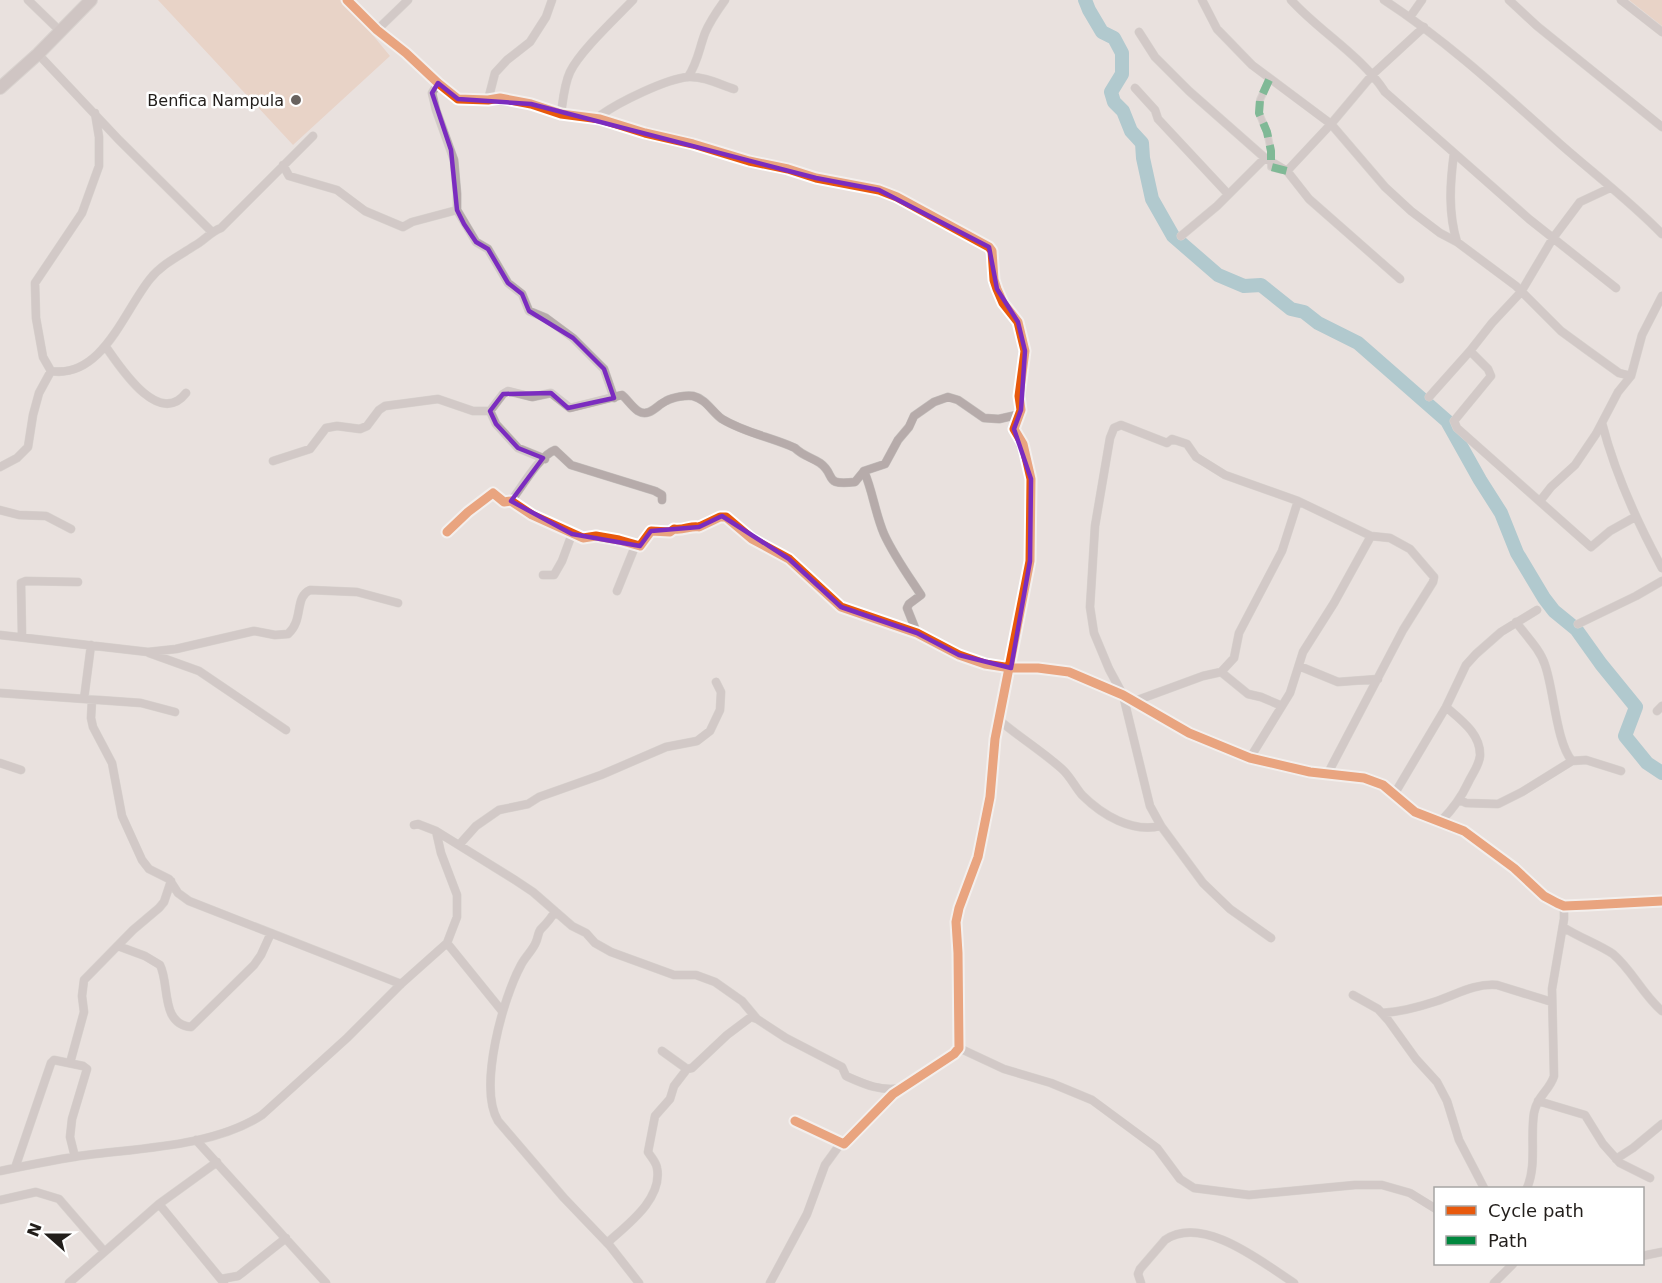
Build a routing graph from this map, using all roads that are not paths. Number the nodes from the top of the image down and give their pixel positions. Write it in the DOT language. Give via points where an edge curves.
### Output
graph roads {
  1 [pos="28,0"];
  2 [pos="91,0"];
  3 [pos="347,0"];
  4 [pos="408,0"];
  5 [pos="552,0"];
  6 [pos="633,0"];
  7 [pos="725,0"];
  8 [pos="1202,0"];
  9 [pos="1291,0"];
  10 [pos="1384,0"];
  11 [pos="1422,0"];
  12 [pos="1509,0"];
  13 [pos="1621,0"];
  14 [pos="1410,16"];
  15 [pos="1424,27"];
  16 [pos="377,30"];
  17 [pos="60,31"];
  18 [pos="1139,32"];
  19 [pos="1662,32"];
  20 [pos="38,54"];
  21 [pos="1373,74"];
  22 [pos="688,77"];
  23 [pos="1269,80"];
  24 [pos="438,83"];
  25 [pos="0,88"];
  26 [pos="1135,88"];
  27 [pos="734,89"];
  28 [pos="488,100"];
  29 [pos="95,113"];
  30 [pos="561,114"];
  31 [pos="600,119"];
  32 [pos="1331,124"];
  33 [pos="1662,126"];
  34 [pos="313,136"];
  35 [pos="1454,153"];
  36 [pos="1265,158"];
  37 [pos="283,165"];
  38 [pos="1287,171"];
  39 [pos="1610,188"];
  40 [pos="1228,194"];
  41 [pos="457,210"];
  42 [pos="212,232"];
  43 [pos="1662,234"];
  44 [pos="1181,236"];
  45 [pos="1553,238"];
  46 [pos="1457,242"];
  47 [pos="1400,279"];
  48 [pos="1616,288"];
  49 [pos="1521,292"];
  50 [pos="1662,296"];
  51 [pos="106,347"];
  52 [pos="1470,351"];
  53 [pos="51,371"];
  54 [pos="1631,376"];
  55 [pos="186,393"];
  56 [pos="1429,397"];
  57 [pos="614,398"];
  58 [pos="490,411"];
  59 [pos="1021,414"];
  60 [pos="1602,423"];
  61 [pos="545,459"];
  62 [pos="273,461"];
  63 [pos="0,467"];
  64 [pos="864,471"];
  65 [pos="662,500"];
  66 [pos="511,501"];
  67 [pos="1298,501"];
  68 [pos="1540,501"];
  69 [pos="0,510"];
  70 [pos="1635,517"];
  71 [pos="71,529"];
  72 [pos="447,532"];
  73 [pos="572,534"];
  74 [pos="1371,536"];
  75 [pos="636,544"];
  76 [pos="1662,568"];
  77 [pos="543,575"];
  78 [pos="1662,581"];
  79 [pos="78,582"];
  80 [pos="617,591"];
  81 [pos="398,603"];
  82 [pos="1537,610"];
  83 [pos="1516,622"];
  84 [pos="1578,624"];
  85 [pos="917,633"];
  86 [pos="0,635"];
  87 [pos="22,636"];
  88 [pos="91,645"];
  89 [pos="148,652"];
  90 [pos="1299,666"];
  91 [pos="1011,668"];
  92 [pos="1221,672"];
  93 [pos="1378,679"];
  94 [pos="716,682"];
  95 [pos="0,693"];
  96 [pos="1123,695"];
  97 [pos="88,699"];
  98 [pos="1135,701"];
  99 [pos="1282,706"];
  100 [pos="1446,707"];
  101 [pos="175,712"];
  102 [pos="999,720"];
  103 [pos="286,729"];
  104 [pos="1250,758"];
  105 [pos="1572,761"];
  106 [pos="0,763"];
  107 [pos="21,770"];
  108 [pos="1621,771"];
  109 [pos="1328,773"];
  110 [pos="1395,794"];
  111 [pos="1460,800"];
  112 [pos="1441,821"];
  113 [pos="414,825"];
  114 [pos="1161,826"];
  115 [pos="436,831"];
  116 [pos="459,845"];
  117 [pos="171,881"];
  118 [pos="1662,901"];
  119 [pos="1564,906"];
  120 [pos="555,911"];
  121 [pos="1563,927"];
  122 [pos="271,933"];
  123 [pos="1271,938"];
  124 [pos="447,943"];
  125 [pos="118,946"];
  126 [pos="401,984"];
  127 [pos="1353,995"];
  128 [pos="1552,1002"];
  129 [pos="502,1011"];
  130 [pos="1662,1011"];
  131 [pos="1382,1013"];
  132 [pos="757,1019"];
  133 [pos="959,1048"];
  134 [pos="662,1051"];
  135 [pos="70,1063"];
  136 [pos="687,1069"];
  137 [pos="907,1086"];
  138 [pos="1538,1101"];
  139 [pos="795,1121"];
  140 [pos="1662,1124"];
  141 [pos="196,1140"];
  142 [pos="841,1143"];
  143 [pos="75,1157"];
  144 [pos="1616,1159"];
  145 [pos="217,1162"];
  146 [pos="15,1168"];
  147 [pos="0,1171"];
  148 [pos="1650,1178"];
  149 [pos="1484,1187"];
  150 [pos="1527,1187"];
  151 [pos="0,1200"];
  152 [pos="159,1204"];
  153 [pos="1434,1208"];
  154 [pos="286,1238"];
  155 [pos="607,1243"];
  156 [pos="104,1251"];
  157 [pos="1662,1252"];
  158 [pos="1644,1256"];
  159 [pos="1511,1265"];
  160 [pos="222,1281"];
  161 [pos="69,1283"];
  162 [pos="326,1283"];
  163 [pos="639,1283"];
  164 [pos="770,1283"];
  165 [pos="1141,1283"];
  166 [pos="1294,1283"];
  167 [pos="1494,1283"];
  1 -- 17 [label="street"];
  2 -- 17 [label="main road"];
  3 -- 16 [label="street"];
  4 -- 16 [label="street"];
  5 -- 28 [label="street" via="530,42 495,73"];
  6 -- 30 [label="street" via="570,71"];
  7 -- 22 [label="street" via="706,31 700,55"];
  8 -- 23 [label="street" via="1217,29"];
  9 -- 21 [label="street"];
  10 -- 14 [label="street"];
  11 -- 14 [label="street"];
  12 -- 33 [label="street"];
  13 -- 19 [label="street"];
  14 -- 15 [label="street"];
  15 -- 21 [label="street"];
  15 -- 39 [label="street"];
  16 -- 24 [label="street"];
  17 -- 20 [label="main road"];
  18 -- 36 [label="street" via="1155,57"];
  20 -- 25 [label="main road"];
  20 -- 29 [label="street"];
  21 -- 32 [label="street"];
  21 -- 35 [label="street" via="1385,92"];
  22 -- 27 [label="street"];
  22 -- 31 [label="street" via="624,101"];
  23 -- 32 [label="street"];
  23 -- 38 [label="street" via="1258,113 1267,132 1271,167"];
  24 -- 28 [label="street" via="458,99"];
  24 -- 41 [label="street" via="432,93 454,160"];
  26 -- 40 [label="street"];
  28 -- 30 [label="street" via="500,98"];
  29 -- 42 [label="street"];
  29 -- 53 [label="street" via="99,166 82,213 35,283 43,357"];
  30 -- 31 [label="street"];
  31 -- 59 [label="street" via="816,178 879,190 989,247 997,289 1018,322 1025,351 1019,396"];
  32 -- 38 [label="street"];
  32 -- 46 [label="street" via="1385,187 1411,211"];
  34 -- 37 [label="street"];
  35 -- 45 [label="street"];
  35 -- 46 [label="street" via="1450,182"];
  36 -- 38 [label="street"];
  36 -- 40 [label="street"];
  37 -- 41 [label="street" via="289,176 337,190 365,211 403,227"];
  37 -- 42 [label="street" via="221,228"];
  38 -- 47 [label="street" via="1309,200"];
  39 -- 43 [label="street"];
  39 -- 45 [label="street" via="1580,202"];
  40 -- 44 [label="street"];
  41 -- 57 [label="street" via="476,242 488,249 508,283 522,294 529,311 573,338 604,369"];
  42 -- 51 [label="street" via="152,277"];
  45 -- 48 [label="street"];
  45 -- 49 [label="street"];
  46 -- 49 [label="street"];
  49 -- 52 [label="street"];
  49 -- 54 [label="street" via="1561,331 1619,373"];
  50 -- 54 [label="street" via="1642,335"];
  51 -- 53 [label="street" via="76,368 62,373"];
  51 -- 55 [label="street" via="147,396 171,405"];
  52 -- 56 [label="street"];
  52 -- 68 [label="street" via="1491,376 1454,423"];
  53 -- 63 [label="street" via="39,393 28,447"];
  54 -- 60 [label="street"];
  57 -- 58 [label="street" via="570,408 551,393 532,397 511,391 503,394"];
  57 -- 64 [label="street" via="622,395 644,413 667,400 694,396 733,424 789,446 823,465 831,479 841,484 855,482"];
  58 -- 61 [label="street" via="496,424 518,448"];
  58 -- 62 [label="street" via="479,412 438,399 385,406 367,426 326,428 310,448"];
  59 -- 64 [label="street" via="984,418 958,400 934,402 914,416 885,464"];
  59 -- 91 [label="street" via="1014,429 1023,444 1031,478 1030,561"];
  60 -- 68 [label="street" via="1575,465"];
  60 -- 70 [label="street"];
  61 -- 65 [label="street" via="555,450 571,465 655,491 662,495"];
  61 -- 66 [label="street"];
  64 -- 85 [label="street" via="888,542 921,595 907,608"];
  66 -- 72 [label="street" via="504,502 490,494"];
  66 -- 73 [label="street"];
  67 -- 74 [label="street"];
  67 -- 92 [label="street" via="1282,550 1239,633 1234,658"];
  67 -- 96 [label="street" via="1225,475 1196,457 1187,444 1172,439 1167,443 1120,425 1114,428 1095,526 1090,607 1094,633"];
  68 -- 70 [label="street" via="1591,547"];
  69 -- 71 [label="street" via="46,516"];
  70 -- 76 [label="street"];
  73 -- 75 [label="street"];
  73 -- 77 [label="street" via="558,570 554,575"];
  74 -- 90 [label="street" via="1303,652"];
  74 -- 93 [label="street" via="1390,538 1410,549 1434,577"];
  75 -- 80 [label="street"];
  75 -- 85 [label="street" via="642,545 651,531 699,527 726,517 752,539 789,559 841,607"];
  78 -- 84 [label="street"];
  79 -- 87 [label="street" via="21,583"];
  81 -- 89 [label="street" via="357,592 310,590 302,598 298,621 288,634 254,631"];
  82 -- 83 [label="street"];
  83 -- 100 [label="street" via="1466,665"];
  83 -- 105 [label="street" via="1545,663 1560,733"];
  85 -- 91 [label="street" via="959,655"];
  86 -- 87 [label="street"];
  87 -- 88 [label="street"];
  88 -- 89 [label="street"];
  88 -- 97 [label="street"];
  89 -- 103 [label="street" via="199,671"];
  90 -- 93 [label="street" via="1338,682"];
  90 -- 99 [label="street"];
  91 -- 96 [label="street" via="1069,672"];
  91 -- 102 [label="street"];
  92 -- 98 [label="street"];
  92 -- 99 [label="street" via="1248,694"];
  93 -- 109 [label="street"];
  94 -- 116 [label="street" via="721,692 720,710 710,731 697,741 666,747 528,804 499,810 476,826"];
  95 -- 97 [label="street"];
  96 -- 98 [label="street"];
  96 -- 114 [label="street" via="1150,806"];
  97 -- 101 [label="street" via="141,703"];
  97 -- 117 [label="street" via="93,727 115,769 126,826 145,865"];
  98 -- 104 [label="street" via="1189,734"];
  99 -- 104 [label="street"];
  100 -- 110 [label="street"];
  100 -- 111 [label="street" via="1473,733 1480,756"];
  102 -- 114 [label="street" via="1062,769 1102,811 1135,827"];
  102 -- 133 [label="street" via="978,857 956,922"];
  104 -- 109 [label="street"];
  105 -- 108 [label="street" via="1586,760"];
  105 -- 111 [label="street" via="1498,804"];
  106 -- 107 [label="street"];
  109 -- 110 [label="street" via="1364,778"];
  110 -- 112 [label="street" via="1415,812"];
  111 -- 112 [label="street"];
  112 -- 119 [label="street" via="1464,831 1544,896"];
  113 -- 115 [label="street"];
  114 -- 123 [label="street" via="1203,883 1230,909"];
  115 -- 116 [label="street"];
  115 -- 124 [label="street" via="457,895 457,917"];
  116 -- 120 [label="street" via="533,892"];
  117 -- 122 [label="street" via="189,901"];
  117 -- 125 [label="street" via="164,902"];
  118 -- 119 [label="street"];
  119 -- 121 [label="street"];
  120 -- 129 [label="street" via="521,964"];
  120 -- 132 [label="street" via="611,952 674,975 696,975 715,982 742,1001"];
  121 -- 128 [label="street"];
  121 -- 130 [label="street" via="1615,956"];
  122 -- 125 [label="street" via="254,965 191,1027 182,1025 171,1013 160,964"];
  122 -- 126 [label="street"];
  124 -- 126 [label="street"];
  124 -- 129 [label="street"];
  125 -- 135 [label="street" via="84,980 84,1012"];
  126 -- 141 [label="street" via="262,1116 229,1132"];
  127 -- 131 [label="street"];
  128 -- 131 [label="street" via="1489,984 1412,1009"];
  128 -- 138 [label="street" via="1554,1076"];
  129 -- 155 [label="street" via="490,1084 494,1114"];
  131 -- 149 [label="street" via="1443,1092 1460,1140"];
  132 -- 136 [label="street" via="752,1017"];
  132 -- 137 [label="street" via="842,1067 846,1076 884,1089"];
  133 -- 137 [label="street"];
  133 -- 153 [label="street" via="1004,1070 1092,1100 1151,1143 1180,1179 1194,1188 1249,1196 1382,1185 1416,1196"];
  134 -- 136 [label="street"];
  135 -- 143 [label="street" via="87,1069 72,1119 70,1137"];
  135 -- 146 [label="street" via="51,1063"];
  136 -- 155 [label="street" via="655,1116 648,1152 657,1167 657,1182 650,1199"];
  137 -- 142 [label="street" via="893,1094 846,1143"];
  138 -- 144 [label="street" via="1585,1115"];
  138 -- 150 [label="street"];
  139 -- 142 [label="street"];
  140 -- 144 [label="street"];
  141 -- 143 [label="street"];
  141 -- 145 [label="street"];
  142 -- 164 [label="street" via="825,1166 807,1214"];
  143 -- 146 [label="street"];
  144 -- 148 [label="street"];
  145 -- 152 [label="street"];
  145 -- 154 [label="street"];
  146 -- 147 [label="street"];
  151 -- 156 [label="street" via="36,1192 59,1200"];
  152 -- 156 [label="street"];
  152 -- 160 [label="street"];
  154 -- 160 [label="street" via="242,1273"];
  154 -- 162 [label="street"];
  155 -- 163 [label="street"];
  156 -- 161 [label="street"];
  157 -- 158 [label="street"];
  159 -- 167 [label="street"];
  165 -- 166 [label="street" via="1140,1269 1165,1240 1188,1233 1216,1237 1236,1246"];
}
